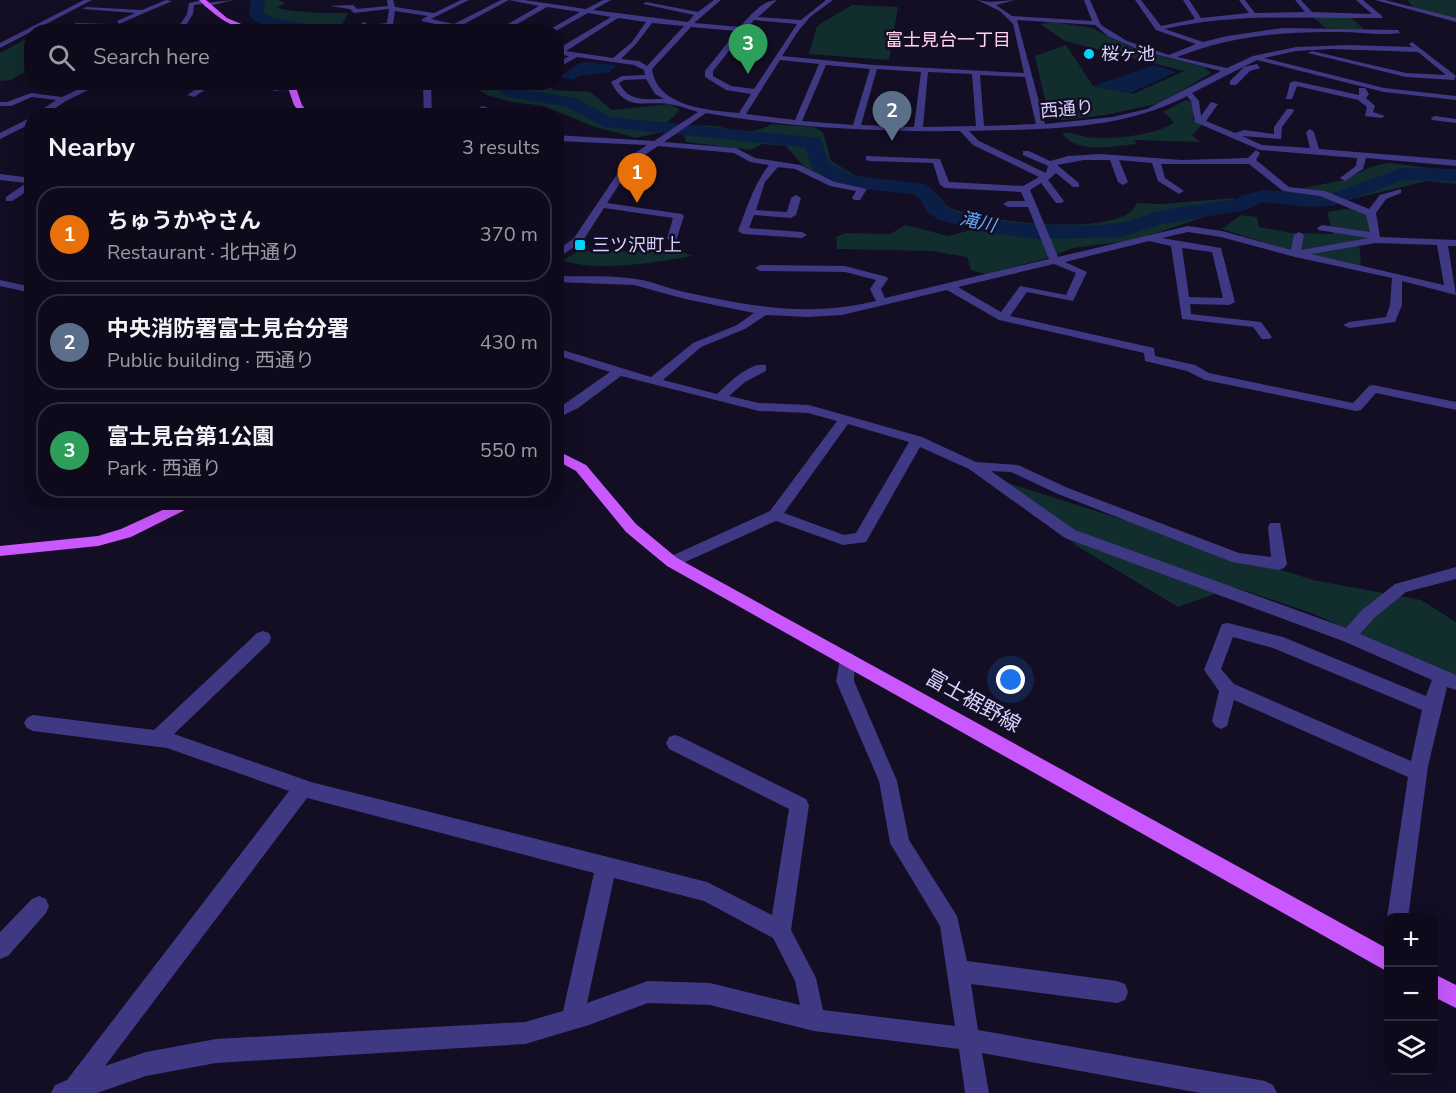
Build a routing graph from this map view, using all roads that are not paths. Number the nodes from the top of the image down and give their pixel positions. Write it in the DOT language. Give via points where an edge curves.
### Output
graph roads {
  1 [pos="89,0"];
  2 [pos="165,0"];
  3 [pos="230,0"];
  4 [pos="466,0"];
  5 [pos="506,0"];
  6 [pos="512,0"];
  7 [pos="573,0"];
  8 [pos="608,0"];
  9 [pos="718,0"];
  10 [pos="774,0"];
  11 [pos="830,0"];
  12 [pos="980,0"];
  13 [pos="1012,0"];
  14 [pos="1087,0"];
  15 [pos="1138,0"];
  16 [pos="1186,0"];
  17 [pos="1242,0"];
  18 [pos="1298,0"];
  19 [pos="1359,0"];
  20 [pos="1378,0"];
  21 [pos="170,1"];
  22 [pos="525,1"];
  23 [pos="203,2"];
  24 [pos="191,4"];
  25 [pos="646,4"];
  26 [pos="990,4"];
  27 [pos="391,5"];
  28 [pos="546,5"];
  29 [pos="333,6"];
  30 [pos="558,7"];
  31 [pos="86,9"];
  32 [pos="636,9"];
  33 [pos="145,11"];
  34 [pos="585,11"];
  35 [pos="699,14"];
  36 [pos="1253,14"];
  37 [pos="1311,14"];
  38 [pos="436,15"];
  39 [pos="1378,16"];
  40 [pos="619,17"];
  41 [pos="751,18"];
  42 [pos="1012,18"];
  43 [pos="1443,18"];
  44 [pos="1199,20"];
  45 [pos="1456,20"];
  46 [pos="650,21"];
  47 [pos="802,22"];
  48 [pos="1096,23"];
  49 [pos="43,24"];
  50 [pos="114,24"];
  51 [pos="184,24"];
  52 [pos="237,24"];
  53 [pos="390,24"];
  54 [pos="445,24"];
  55 [pos="459,24"];
  56 [pos="511,24"];
  57 [pos="562,24"];
  58 [pos="689,24"];
  59 [pos="1456,25"];
  60 [pos="741,29"];
  61 [pos="1158,29"];
  62 [pos="1398,32"];
  63 [pos="24,34"];
  64 [pos="16,38"];
  65 [pos="24,38"];
  66 [pos="1200,43"];
  67 [pos="0,46"];
  68 [pos="564,49"];
  69 [pos="1296,50"];
  70 [pos="1419,50"];
  71 [pos="564,53"];
  72 [pos="575,55"];
  73 [pos="1172,56"];
  74 [pos="778,58"];
  75 [pos="1255,58"];
  76 [pos="615,60"];
  77 [pos="823,62"];
  78 [pos="564,63"];
  79 [pos="874,67"];
  80 [pos="1286,67"];
  81 [pos="925,69"];
  82 [pos="1227,70"];
  83 [pos="976,72"];
  84 [pos="648,73"];
  85 [pos="1029,75"];
  86 [pos="1310,77"];
  87 [pos="1455,79"];
  88 [pos="1233,83"];
  89 [pos="1372,87"];
  90 [pos="83,90"];
  91 [pos="200,90"];
  92 [pos="293,90"];
  93 [pos="428,90"];
  94 [pos="756,92"];
  95 [pos="1189,94"];
  96 [pos="191,96"];
  97 [pos="1289,97"];
  98 [pos="1361,98"];
  99 [pos="1456,98"];
  100 [pos="63,99"];
  101 [pos="675,102"];
  102 [pos="0,104"];
  103 [pos="1214,104"];
  104 [pos="49,108"];
  105 [pos="300,108"];
  106 [pos="428,108"];
  107 [pos="704,111"];
  108 [pos="1290,111"];
  109 [pos="741,116"];
  110 [pos="1381,116"];
  111 [pos="1435,118"];
  112 [pos="1202,121"];
  113 [pos="1456,121"];
  114 [pos="24,123"];
  115 [pos="797,124"];
  116 [pos="1041,126"];
  117 [pos="856,129"];
  118 [pos="980,129"];
  119 [pos="963,130"];
  120 [pos="918,131"];
  121 [pos="1310,132"];
  122 [pos="0,136"];
  123 [pos="1235,136"];
  124 [pos="564,138"];
  125 [pos="654,142"];
  126 [pos="1260,147"];
  127 [pos="869,148"];
  128 [pos="1315,152"];
  129 [pos="1026,153"];
  130 [pos="1362,157"];
  131 [pos="1114,159"];
  132 [pos="1251,161"];
  133 [pos="1156,162"];
  134 [pos="1456,163"];
  135 [pos="776,164"];
  136 [pos="1052,165"];
  137 [pos="0,177"];
  138 [pos="997,177"];
  139 [pos="1045,178"];
  140 [pos="1345,178"];
  141 [pos="24,181"];
  142 [pos="1123,182"];
  143 [pos="1076,185"];
  144 [pos="24,188"];
  145 [pos="1012,189"];
  146 [pos="1025,189"];
  147 [pos="1179,191"];
  148 [pos="1398,191"];
  149 [pos="796,198"];
  150 [pos="857,198"];
  151 [pos="9,199"];
  152 [pos="1059,201"];
  153 [pos="1008,204"];
  154 [pos="1031,204"];
  155 [pos="603,205"];
  156 [pos="748,212"];
  157 [pos="1371,213"];
  158 [pos="1322,228"];
  159 [pos="802,235"];
  160 [pos="1299,235"];
  161 [pos="1375,238"];
  162 [pos="672,239"];
  163 [pos="1149,239"];
  164 [pos="1442,242"];
  165 [pos="1456,243"];
  166 [pos="1176,244"];
  167 [pos="564,250"];
  168 [pos="1295,254"];
  169 [pos="1363,256"];
  170 [pos="1055,261"];
  171 [pos="760,268"];
  172 [pos="1396,277"];
  173 [pos="564,279"];
  174 [pos="0,283"];
  175 [pos="950,287"];
  176 [pos="24,288"];
  177 [pos="1453,291"];
  178 [pos="1184,300"];
  179 [pos="882,302"];
  180 [pos="764,311"];
  181 [pos="1003,318"];
  182 [pos="1348,326"];
  183 [pos="1266,337"];
  184 [pos="564,354"];
  185 [pos="762,368"];
  186 [pos="620,371"];
  187 [pos="655,380"];
  188 [pos="719,398"];
  189 [pos="1456,406"];
  190 [pos="564,411"];
  191 [pos="844,421"];
  192 [pos="917,440"];
  193 [pos="564,458"];
  194 [pos="974,466"];
  195 [pos="176,510"];
  196 [pos="776,516"];
  197 [pos="1275,527"];
  198 [pos="0,550"];
  199 [pos="672,562"];
  200 [pos="1456,573"];
  201 [pos="1349,636"];
  202 [pos="263,638"];
  203 [pos="847,659"];
  204 [pos="1448,680"];
  205 [pos="1228,689"];
  206 [pos="1431,706"];
  207 [pos="1221,721"];
  208 [pos="33,723"];
  209 [pos="157,739"];
  210 [pos="675,743"];
  211 [pos="1418,772"];
  212 [pos="304,787"];
  213 [pos="606,866"];
  214 [pos="39,906"];
  215 [pos="1398,913"];
  216 [pos="780,931"];
  217 [pos="0,948"];
  218 [pos="1384,958"];
  219 [pos="958,971"];
  220 [pos="1438,987"];
  221 [pos="1117,992"];
  222 [pos="1456,997"];
  223 [pos="572,1019"];
  224 [pos="814,1020"];
  225 [pos="967,1039"];
  226 [pos="69,1090"];
  227 [pos="977,1093"];
  228 [pos="1264,1093"];
  1 -- 49 [label="street"];
  2 -- 21 [label="street"];
  3 -- 23 [label="street"];
  4 -- 38 [label="street"];
  5 -- 55 [label="street"];
  6 -- 22 [label="street"];
  7 -- 30 [label="street"];
  8 -- 34 [label="street"];
  9 -- 35 [label="street"];
  10 -- 41 [label="street"];
  11 -- 47 [label="street"];
  12 -- 26 [label="street"];
  13 -- 26 [label="street"];
  14 -- 48 [label="street"];
  15 -- 61 [label="street"];
  16 -- 44 [label="street"];
  17 -- 36 [label="street"];
  18 -- 37 [label="street"];
  19 -- 39 [label="street"];
  20 -- 43 [label="street"];
  21 -- 24 [label="street"];
  21 -- 33 [label="street"];
  22 -- 28 [label="street"];
  23 -- 24 [label="street"];
  23 -- 52 [label="main road"];
  24 -- 51 [label="street"];
  25 -- 35 [label="street"];
  26 -- 42 [label="street"];
  27 -- 29 [label="street" via="354,10"];
  27 -- 38 [label="street"];
  27 -- 53 [label="street"];
  28 -- 30 [label="street"];
  28 -- 56 [label="street"];
  30 -- 34 [label="street"];
  31 -- 33 [label="street"];
  32 -- 40 [label="street"];
  33 -- 50 [label="street"];
  34 -- 40 [label="street"];
  34 -- 57 [label="street"];
  35 -- 58 [label="street"];
  36 -- 37 [label="street"];
  36 -- 44 [label="street"];
  37 -- 39 [label="street"];
  38 -- 54 [label="street" via="424,20"];
  39 -- 62 [label="street"];
  40 -- 46 [label="street"];
  40 -- 68 [label="street"];
  41 -- 47 [label="street"];
  41 -- 60 [label="street"];
  42 -- 48 [label="street"];
  42 -- 85 [label="street"];
  43 -- 45 [label="street"];
  43 -- 59 [label="street"];
  44 -- 61 [label="street"];
  46 -- 58 [label="street"];
  46 -- 76 [label="street" via="634,44"];
  47 -- 74 [label="street"];
  48 -- 73 [label="street" via="1130,44"];
  58 -- 60 [label="street"];
  58 -- 84 [label="street"];
  60 -- 94 [label="street" via="709,71 709,77 729,88"];
  61 -- 66 [label="street"];
  62 -- 66 [label="street" via="1291,29 1238,34"];
  62 -- 70 [label="street"];
  63 -- 64 [label="street"];
  64 -- 65 [label="street"];
  64 -- 67 [label="street"];
  66 -- 73 [label="street"];
  69 -- 70 [label="street, 西通り"];
  69 -- 75 [label="street, 西通り"];
  69 -- 87 [label="street" via="1396,73"];
  70 -- 87 [label="street"];
  71 -- 72 [label="street"];
  72 -- 76 [label="street"];
  72 -- 78 [label="street"];
  73 -- 82 [label="street"];
  74 -- 77 [label="street"];
  74 -- 94 [label="street"];
  75 -- 80 [label="street"];
  75 -- 82 [label="street, 西通り"];
  76 -- 84 [label="street" via="636,63"];
  77 -- 79 [label="street"];
  77 -- 115 [label="street"];
  79 -- 81 [label="street"];
  79 -- 117 [label="street"];
  80 -- 86 [label="street"];
  80 -- 88 [label="street" via="1262,64 1247,69"];
  80 -- 89 [label="street"];
  81 -- 83 [label="street"];
  81 -- 120 [label="street"];
  82 -- 95 [label="street, 西通り"];
  83 -- 85 [label="street"];
  83 -- 118 [label="street"];
  84 -- 101 [label="street" via="655,90"];
  84 -- 101 [label="street" via="615,82 632,102"];
  85 -- 116 [label="street"];
  89 -- 98 [label="street" via="1361,90 1365,94"];
  89 -- 99 [label="street"];
  90 -- 100 [label="street"];
  91 -- 96 [label="street"];
  92 -- 105 [label="main road"];
  93 -- 106 [label="street"];
  94 -- 109 [label="street"];
  95 -- 112 [label="street" via="1195,100 1198,120"];
  95 -- 116 [label="street, 西通り" via="1130,116"];
  97 -- 98 [label="street" via="1294,83"];
  98 -- 110 [label="street" via="1371,106 1368,114"];
  100 -- 102 [label="street" via="31,96"];
  100 -- 104 [label="street"];
  101 -- 107 [label="street, 西通り"];
  103 -- 112 [label="street"];
  107 -- 109 [label="street, 西通り"];
  107 -- 125 [label="street"];
  108 -- 123 [label="street" via="1278,127 1278,137 1244,133"];
  109 -- 115 [label="street, 西通り"];
  111 -- 113 [label="street"];
  112 -- 123 [label="street"];
  114 -- 122 [label="street"];
  115 -- 117 [label="street, 西通り"];
  116 -- 118 [label="street, 西通り"];
  117 -- 127 [label="street, 西通り"];
  118 -- 119 [label="street, 西通り"];
  119 -- 120 [label="street, 西通り"];
  119 -- 139 [label="street" via="976,143"];
  120 -- 127 [label="street, 西通り"];
  121 -- 128 [label="street"];
  123 -- 126 [label="street"];
  124 -- 125 [label="street"];
  125 -- 135 [label="street" via="736,151 753,160"];
  125 -- 155 [label="street" via="631,160"];
  126 -- 128 [label="street"];
  126 -- 132 [label="street"];
  127 -- 145 [label="street" via="937,161 945,185"];
  128 -- 130 [label="street"];
  129 -- 136 [label="street"];
  130 -- 134 [label="street"];
  130 -- 140 [label="street" via="1360,167"];
  131 -- 133 [label="street"];
  131 -- 136 [label="street" via="1064,159"];
  131 -- 142 [label="street"];
  132 -- 133 [label="street"];
  132 -- 157 [label="street" via="1286,189 1322,193"];
  133 -- 147 [label="street" via="1161,179"];
  135 -- 150 [label="street" via="797,167 833,184 862,189"];
  135 -- 156 [label="street" via="761,182"];
  136 -- 139 [label="street" via="1051,174"];
  136 -- 143 [label="street"];
  137 -- 141 [label="street"];
  138 -- 145 [label="street"];
  139 -- 146 [label="street"];
  139 -- 152 [label="street"];
  144 -- 151 [label="street"];
  145 -- 146 [label="street"];
  146 -- 154 [label="street"];
  148 -- 157 [label="street" via="1383,197"];
  149 -- 156 [label="street" via="792,215"];
  153 -- 154 [label="street"];
  154 -- 170 [label="street"];
  155 -- 162 [label="street" via="679,216"];
  155 -- 167 [label="street" via="578,240"];
  156 -- 159 [label="street" via="743,231"];
  157 -- 161 [label="street"];
  158 -- 161 [label="street"];
  160 -- 168 [label="street"];
  161 -- 164 [label="street"];
  161 -- 169 [label="street"];
  163 -- 166 [label="street"];
  163 -- 168 [label="street" via="1188,229 1204,230"];
  163 -- 170 [label="street"];
  164 -- 165 [label="street"];
  164 -- 177 [label="street"];
  166 -- 178 [label="street"];
  166 -- 178 [label="street" via="1217,250 1229,302"];
  168 -- 169 [label="street"];
  168 -- 169 [label="street"];
  169 -- 172 [label="street"];
  170 -- 175 [label="street"];
  170 -- 181 [label="street" via="1082,272 1069,299 1024,288"];
  171 -- 179 [label="street" via="845,269 883,279 875,289"];
  172 -- 177 [label="street"];
  172 -- 182 [label="street" via="1396,305 1391,320"];
  173 -- 180 [label="street" via="635,282"];
  174 -- 176 [label="street"];
  175 -- 179 [label="street"];
  175 -- 181 [label="street"];
  178 -- 183 [label="street" via="1186,317 1257,324"];
  179 -- 180 [label="street" via="842,312"];
  180 -- 187 [label="street" via="741,327 698,345"];
  181 -- 189 [label="street" via="1150,351 1149,358 1191,368 1205,376 1356,407 1373,389"];
  184 -- 186 [label="street"];
  185 -- 188 [label="street"];
  186 -- 187 [label="street"];
  186 -- 190 [label="street"];
  187 -- 188 [label="street"];
  188 -- 191 [label="street" via="759,407 809,409"];
  191 -- 192 [label="street"];
  191 -- 196 [label="street"];
  192 -- 194 [label="street"];
  192 -- 196 [label="street" via="861,538 843,540"];
  193 -- 199 [label="main road, 富士裾野線" via="581,468 631,528"];
  194 -- 197 [label="street" via="1013,468 1237,558 1279,564"];
  194 -- 201 [label="street" via="1070,534"];
  195 -- 198 [label="main road" via="98,541"];
  196 -- 199 [label="street"];
  199 -- 203 [label="main road, 富士裾野線"];
  200 -- 201 [label="street" via="1401,588 1368,614"];
  201 -- 204 [label="street"];
  202 -- 209 [label="street"];
  203 -- 218 [label="main road, 富士裾野線"];
  203 -- 219 [label="street" via="845,681 888,781 900,843 950,923"];
  204 -- 206 [label="street"];
  205 -- 206 [label="street" via="1212,670 1228,629 1277,642"];
  205 -- 207 [label="street"];
  205 -- 211 [label="street"];
  206 -- 211 [label="street"];
  208 -- 209 [label="street"];
  209 -- 212 [label="street"];
  210 -- 216 [label="street" via="799,805"];
  211 -- 215 [label="street"];
  212 -- 213 [label="street"];
  212 -- 226 [label="street"];
  213 -- 216 [label="street" via="707,892"];
  213 -- 223 [label="street"];
  214 -- 217 [label="street"];
  216 -- 224 [label="street" via="805,978"];
  219 -- 221 [label="street"];
  219 -- 225 [label="street"];
  220 -- 222 [label="main road"];
  223 -- 224 [label="street" via="648,992 710,994"];
  223 -- 226 [label="street" via="525,1033 216,1051 146,1064"];
  224 -- 225 [label="street"];
  225 -- 227 [label="street"];
  225 -- 228 [label="street"];
}
